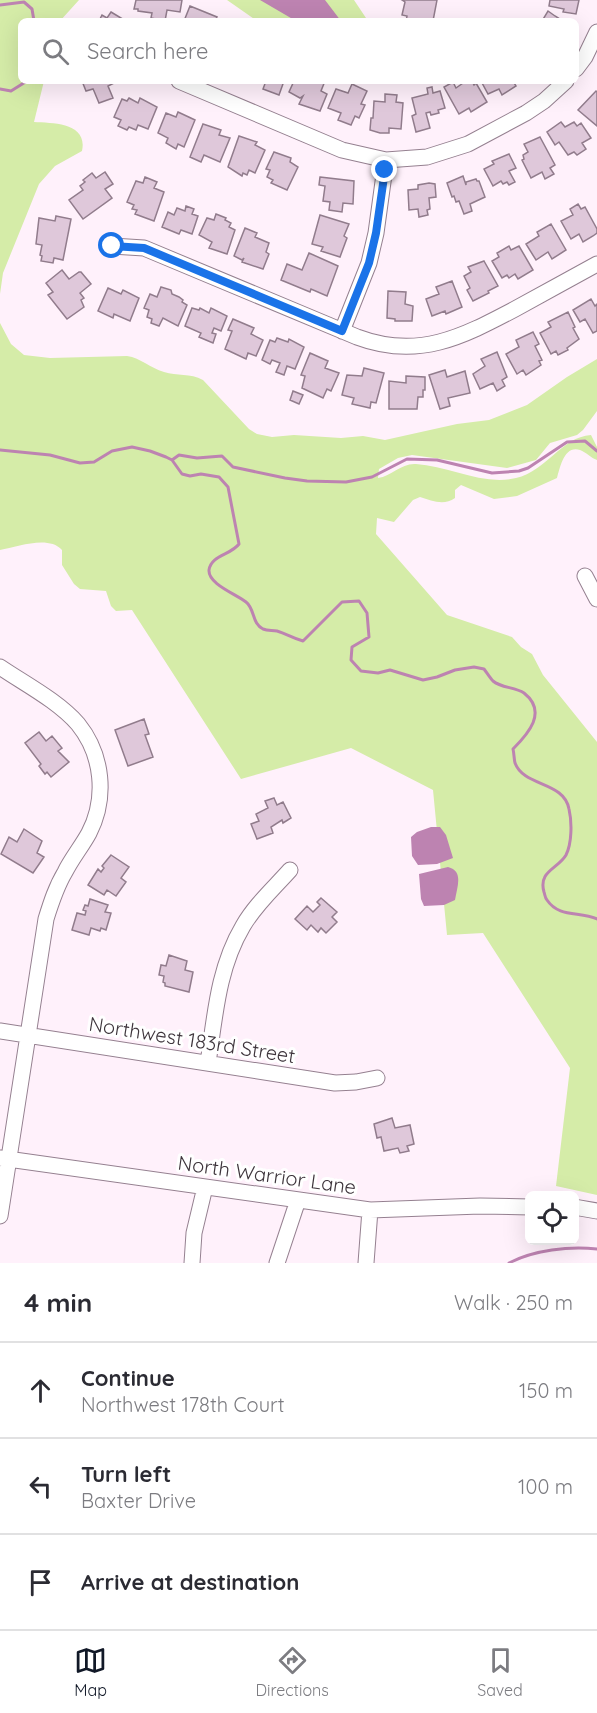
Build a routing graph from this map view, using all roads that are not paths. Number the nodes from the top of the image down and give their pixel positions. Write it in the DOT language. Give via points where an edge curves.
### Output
graph roads {
  1 [pos="597,32"];
  2 [pos="579,65"];
  3 [pos="186,84"];
  4 [pos="563,84"];
  5 [pos="386,160"];
  6 [pos="112,246"];
  7 [pos="597,264"];
  8 [pos="342,331"];
  9 [pos="585,576"];
  10 [pos="597,599"];
  11 [pos="0,667"];
  12 [pos="290,870"];
  13 [pos="0,1032"];
  14 [pos="28,1036"];
  15 [pos="208,1063"];
  16 [pos="377,1078"];
  17 [pos="4,1159"];
  18 [pos="205,1187"];
  19 [pos="298,1200"];
  20 [pos="525,1207"];
  21 [pos="579,1209"];
  22 [pos="370,1210"];
  23 [pos="597,1211"];
  24 [pos="0,1216"];
  25 [pos="192,1263"];
  26 [pos="277,1263"];
  27 [pos="366,1263"];
  1 -- 2 [label="street"];
  3 -- 5 [label="street" via="342,150"];
  4 -- 5 [label="street" via="526,113 468,144 427,157"];
  5 -- 8 [label="street" via="369,263"];
  6 -- 8 [label="street" via="144,248"];
  7 -- 8 [label="street" via="450,340 401,347"];
  9 -- 10 [label="street"];
  11 -- 14 [label="street" via="77,723 89,741 100,781 96,818 54,893 46,919"];
  12 -- 15 [label="street" via="244,925 230,952 219,988"];
  13 -- 14 [label="street, Northwest 183rd Street"];
  14 -- 15 [label="street, Northwest 183rd Street"];
  14 -- 17 [label="street"];
  15 -- 16 [label="street, Northwest 183rd Street" via="335,1083"];
  17 -- 18 [label="street, North Warrior Lane"];
  17 -- 24 [label="street"];
  18 -- 19 [label="street, North Warrior Lane"];
  18 -- 25 [label="street" via="194,1233"];
  19 -- 22 [label="street, North Warrior Lane"];
  19 -- 26 [label="street"];
  20 -- 22 [label="street, North Warrior Lane"];
  21 -- 23 [label="street"];
  22 -- 27 [label="street"];
}
